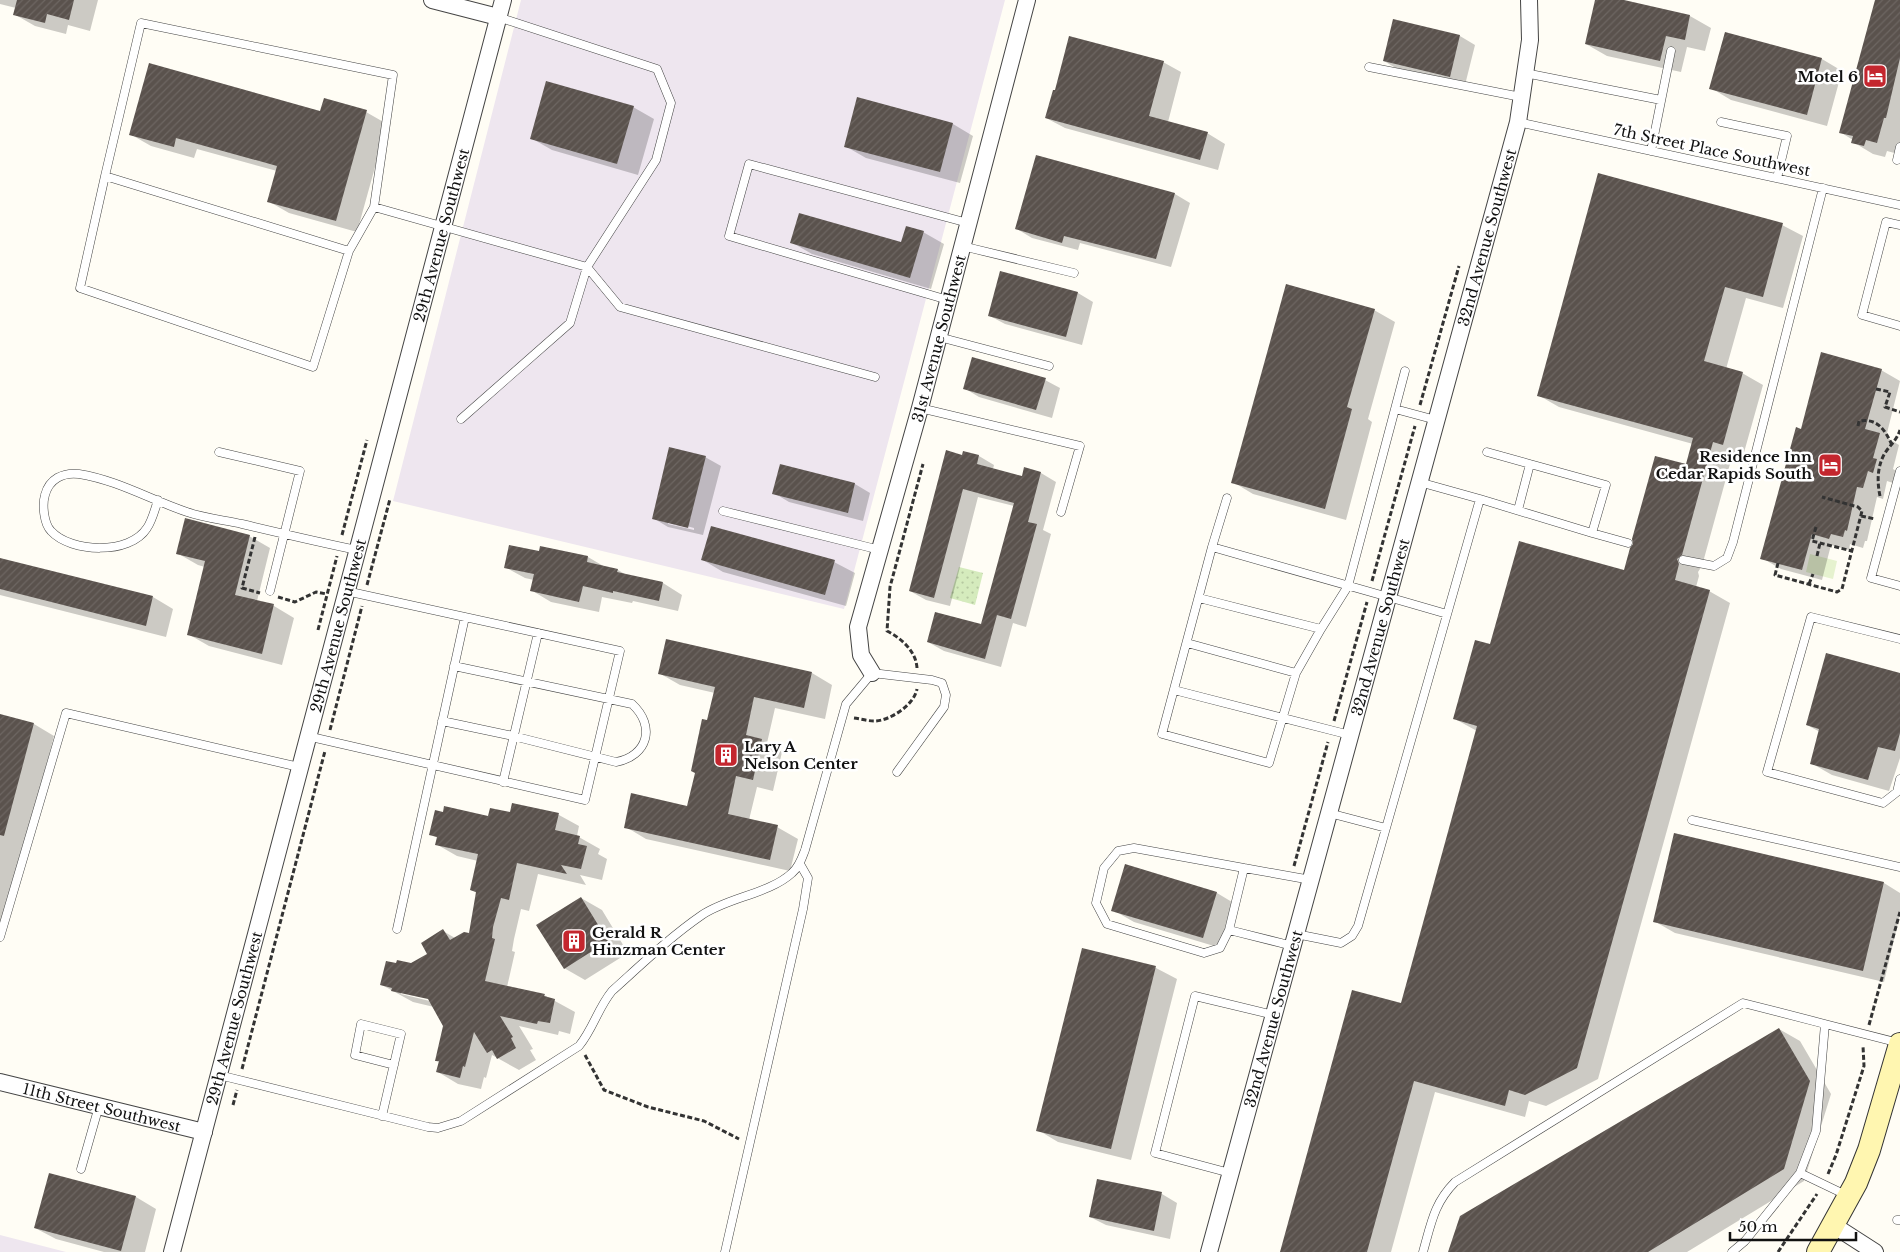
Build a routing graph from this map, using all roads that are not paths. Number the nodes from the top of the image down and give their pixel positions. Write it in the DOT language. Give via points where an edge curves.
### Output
graph roads {
  1 [pos="432,0"];
  2 [pos="503,0"];
  3 [pos="1027,0"];
  4 [pos="1529,0"];
  5 [pos="498,17"];
  6 [pos="1672,51"];
  7 [pos="1369,67"];
  8 [pos="1525,73"];
  9 [pos="1521,97"];
  10 [pos="1661,100"];
  11 [pos="1518,122"];
  12 [pos="1721,122"];
  13 [pos="1900,147"];
  14 [pos="1650,151"];
  15 [pos="1897,160"];
  16 [pos="105,176"];
  17 [pos="1777,178"];
  18 [pos="1823,188"];
  19 [pos="1900,206"];
  20 [pos="374,207"];
  21 [pos="968,223"];
  22 [pos="443,225"];
  23 [pos="1900,226"];
  24 [pos="962,246"];
  25 [pos="349,251"];
  26 [pos="587,267"];
  27 [pos="1074,273"];
  28 [pos="948,300"];
  29 [pos="1900,326"];
  30 [pos="939,337"];
  31 [pos="1049,366"];
  32 [pos="1405,371"];
  33 [pos="875,377"];
  34 [pos="920,408"];
  35 [pos="1395,409"];
  36 [pos="461,420"];
  37 [pos="1436,420"];
  38 [pos="220,452"];
  39 [pos="1487,452"];
  40 [pos="1530,464"];
  41 [pos="1900,471"];
  42 [pos="1419,482"];
  43 [pos="1227,498"];
  44 [pos="1480,499"];
  45 [pos="158,500"];
  46 [pos="1518,510"];
  47 [pos="723,511"];
  48 [pos="1061,512"];
  49 [pos="1592,533"];
  50 [pos="284,534"];
  51 [pos="1628,543"];
  52 [pos="1212,547"];
  53 [pos="357,550"];
  54 [pos="880,550"];
  55 [pos="1683,560"];
  56 [pos="1348,586"];
  57 [pos="1900,586"];
  58 [pos="270,591"];
  59 [pos="346,591"];
  60 [pos="1388,596"];
  61 [pos="1199,598"];
  62 [pos="1447,614"];
  63 [pos="465,617"];
  64 [pos="1321,629"];
  65 [pos="538,633"];
  66 [pos="1900,638"];
  67 [pos="1187,643"];
  68 [pos="454,666"];
  69 [pos="872,673"];
  70 [pos="1296,673"];
  71 [pos="526,681"];
  72 [pos="1174,690"];
  73 [pos="609,699"];
  74 [pos="1282,718"];
  75 [pos="442,720"];
  76 [pos="1350,735"];
  77 [pos="307,736"];
  78 [pos="513,736"];
  79 [pos="596,756"];
  80 [pos="432,765"];
  81 [pos="299,767"];
  82 [pos="897,772"];
  83 [pos="1900,779"];
  84 [pos="502,782"];
  85 [pos="1898,793"];
  86 [pos="1329,813"];
  87 [pos="1692,820"];
  88 [pos="1386,828"];
  89 [pos="800,864"];
  90 [pos="1900,867"];
  91 [pos="1244,868"];
  92 [pos="1311,880"];
  93 [pos="397,929"];
  94 [pos="1229,930"];
  95 [pos="0,937"];
  96 [pos="1294,940"];
  97 [pos="1274,1015"];
  98 [pos="1825,1024"];
  99 [pos="1900,1044"];
  100 [pos="394,1065"];
  101 [pos="219,1074"];
  102 [pos="0,1082"];
  103 [pos="99,1106"];
  104 [pos="382,1116"];
  105 [pos="204,1132"];
  106 [pos="81,1169"];
  107 [pos="1230,1173"];
  108 [pos="1800,1173"];
  109 [pos="1849,1197"];
  110 [pos="1833,1225"];
  111 [pos="172,1252"];
  112 [pos="725,1252"];
  113 [pos="1209,1252"];
  114 [pos="1423,1252"];
  115 [pos="1732,1252"];
  116 [pos="1818,1252"];
  117 [pos="1875,1252"];
  1 -- 5 [label="street"];
  2 -- 5 [label="street, 29th Avenue Southwest"];
  3 -- 21 [label="street, 31st Avenue Southwest"];
  4 -- 8 [label="street, 32nd Avenue Southwest" via="1530,40"];
  5 -- 22 [label="street, 29th Avenue Southwest"];
  5 -- 26 [label="lane" via="658,69 671,103 656,160"];
  6 -- 10 [label="lane"];
  7 -- 9 [label="lane"];
  8 -- 9 [label="street, 32nd Avenue Southwest"];
  8 -- 10 [label="lane"];
  9 -- 11 [label="street, 32nd Avenue Southwest"];
  10 -- 14 [label="lane"];
  11 -- 14 [label="lane, 7th Street Place Southwest"];
  11 -- 37 [label="street, 32nd Avenue Southwest"];
  12 -- 17 [label="lane" via="1787,136"];
  13 -- 15 [label="lane"];
  14 -- 17 [label="lane, 7th Street Place Southwest"];
  16 -- 20 [label="lane" via="141,23 392,75"];
  16 -- 25 [label="lane"];
  16 -- 25 [label="lane" via="80,288 313,368"];
  17 -- 18 [label="lane, 7th Street Place Southwest"];
  18 -- 19 [label="lane, 7th Street Place Southwest"];
  18 -- 55 [label="lane" via="1727,558 1714,566"];
  20 -- 22 [label="lane"];
  20 -- 25 [label="lane"];
  21 -- 24 [label="street, 31st Avenue Southwest"];
  21 -- 28 [label="lane" via="749,164 729,236"];
  22 -- 26 [label="lane"];
  22 -- 53 [label="street, 29th Avenue Southwest"];
  23 -- 29 [label="lane" via="1886,222 1862,315"];
  24 -- 27 [label="lane"];
  24 -- 28 [label="street, 31st Avenue Southwest"];
  26 -- 33 [label="lane" via="620,307"];
  26 -- 36 [label="lane" via="570,323"];
  28 -- 30 [label="street, 31st Avenue Southwest"];
  30 -- 31 [label="lane"];
  30 -- 34 [label="street, 31st Avenue Southwest"];
  32 -- 35 [label="lane"];
  34 -- 48 [label="lane" via="1080,446"];
  34 -- 54 [label="street, 31st Avenue Southwest"];
  35 -- 37 [label="lane"];
  35 -- 56 [label="lane"];
  37 -- 42 [label="street, 32nd Avenue Southwest"];
  38 -- 50 [label="lane" via="300,471"];
  39 -- 40 [label="lane"];
  40 -- 46 [label="lane"];
  40 -- 49 [label="lane" via="1606,485"];
  41 -- 57 [label="lane" via="1871,578"];
  42 -- 44 [label="lane"];
  42 -- 60 [label="street, 32nd Avenue Southwest"];
  43 -- 52 [label="lane"];
  44 -- 46 [label="lane"];
  44 -- 62 [label="lane"];
  45 -- 45 [label="lane" via="78,474 56,477 49,484 44,497 44,511 50,531 64,540 92,548 118,546 134,541 147,529"];
  45 -- 50 [label="lane" via="187,512"];
  46 -- 49 [label="lane"];
  47 -- 54 [label="lane"];
  49 -- 51 [label="lane"];
  50 -- 53 [label="lane"];
  50 -- 58 [label="lane"];
  52 -- 56 [label="lane"];
  52 -- 61 [label="lane"];
  53 -- 59 [label="street, 29th Avenue Southwest"];
  54 -- 69 [label="street, 31st Avenue Southwest" via="858,627 861,655"];
  56 -- 60 [label="lane"];
  56 -- 64 [label="lane"];
  59 -- 63 [label="lane"];
  59 -- 77 [label="street, 29th Avenue Southwest"];
  60 -- 62 [label="lane"];
  60 -- 76 [label="street, 32nd Avenue Southwest"];
  61 -- 64 [label="lane"];
  61 -- 67 [label="lane"];
  62 -- 88 [label="lane"];
  63 -- 65 [label="lane"];
  63 -- 68 [label="lane"];
  64 -- 70 [label="lane"];
  65 -- 71 [label="lane"];
  65 -- 73 [label="lane" via="620,651"];
  66 -- 85 [label="lane" via="1811,616 1768,772 1882,804"];
  67 -- 70 [label="lane"];
  67 -- 72 [label="lane"];
  68 -- 71 [label="lane"];
  68 -- 75 [label="lane"];
  69 -- 82 [label="lane" via="932,680 942,683 946,695 944,707"];
  69 -- 89 [label="lane" via="846,704"];
  70 -- 74 [label="lane"];
  71 -- 73 [label="lane"];
  71 -- 78 [label="lane"];
  72 -- 74 [label="lane"];
  72 -- 74 [label="lane" via="1162,734 1269,762"];
  73 -- 79 [label="lane"];
  73 -- 79 [label="lane" via="632,704 640,711 646,730 645,739 641,748 625,760 616,762"];
  74 -- 76 [label="lane"];
  75 -- 78 [label="lane"];
  75 -- 80 [label="lane"];
  76 -- 86 [label="street, 32nd Avenue Southwest"];
  77 -- 80 [label="lane"];
  77 -- 81 [label="street, 29th Avenue Southwest"];
  78 -- 79 [label="lane"];
  78 -- 84 [label="lane"];
  79 -- 84 [label="lane" via="585,800"];
  80 -- 84 [label="lane"];
  80 -- 93 [label="lane"];
  81 -- 95 [label="lane" via="66,713"];
  81 -- 101 [label="street, 29th Avenue Southwest"];
  83 -- 85 [label="lane"];
  86 -- 88 [label="lane"];
  86 -- 92 [label="street, 32nd Avenue Southwest"];
  87 -- 90 [label="lane"];
  88 -- 96 [label="lane" via="1358,926 1352,936 1341,942"];
  89 -- 104 [label="lane" via="784,878 715,907 681,931 612,991 579,1046 461,1121 450,1126 428,1128"];
  89 -- 112 [label="lane" via="808,878 803,909"];
  91 -- 92 [label="lane"];
  91 -- 94 [label="lane"];
  91 -- 94 [label="lane" via="1134,848 1118,851 1104,868 1096,903 1107,924 1204,953 1220,948"];
  92 -- 96 [label="street, 32nd Avenue Southwest"];
  94 -- 96 [label="lane"];
  96 -- 97 [label="street, 32nd Avenue Southwest"];
  97 -- 107 [label="street, 32nd Avenue Southwest"];
  97 -- 107 [label="lane" via="1195,996 1155,1153"];
  98 -- 99 [label="lane"];
  98 -- 108 [label="lane" via="1816,1130"];
  98 -- 114 [label="lane" via="1743,1003 1455,1182 1443,1194"];
  99 -- 109 [label="street" via="1869,1150"];
  100 -- 100 [label="lane" via="401,1034 361,1024 355,1055"];
  100 -- 104 [label="lane"];
  101 -- 104 [label="lane"];
  101 -- 105 [label="street, 29th Avenue Southwest"];
  102 -- 103 [label="street, 11th Street Southwest"];
  103 -- 105 [label="street, 11th Street Southwest"];
  103 -- 106 [label="lane"];
  105 -- 111 [label="street, 29th Avenue Southwest"];
  107 -- 113 [label="street, 32nd Avenue Southwest"];
  108 -- 109 [label="lane"];
  108 -- 115 [label="lane"];
  109 -- 110 [label="street"];
  110 -- 116 [label="street"];
  110 -- 117 [label="street"];
}
